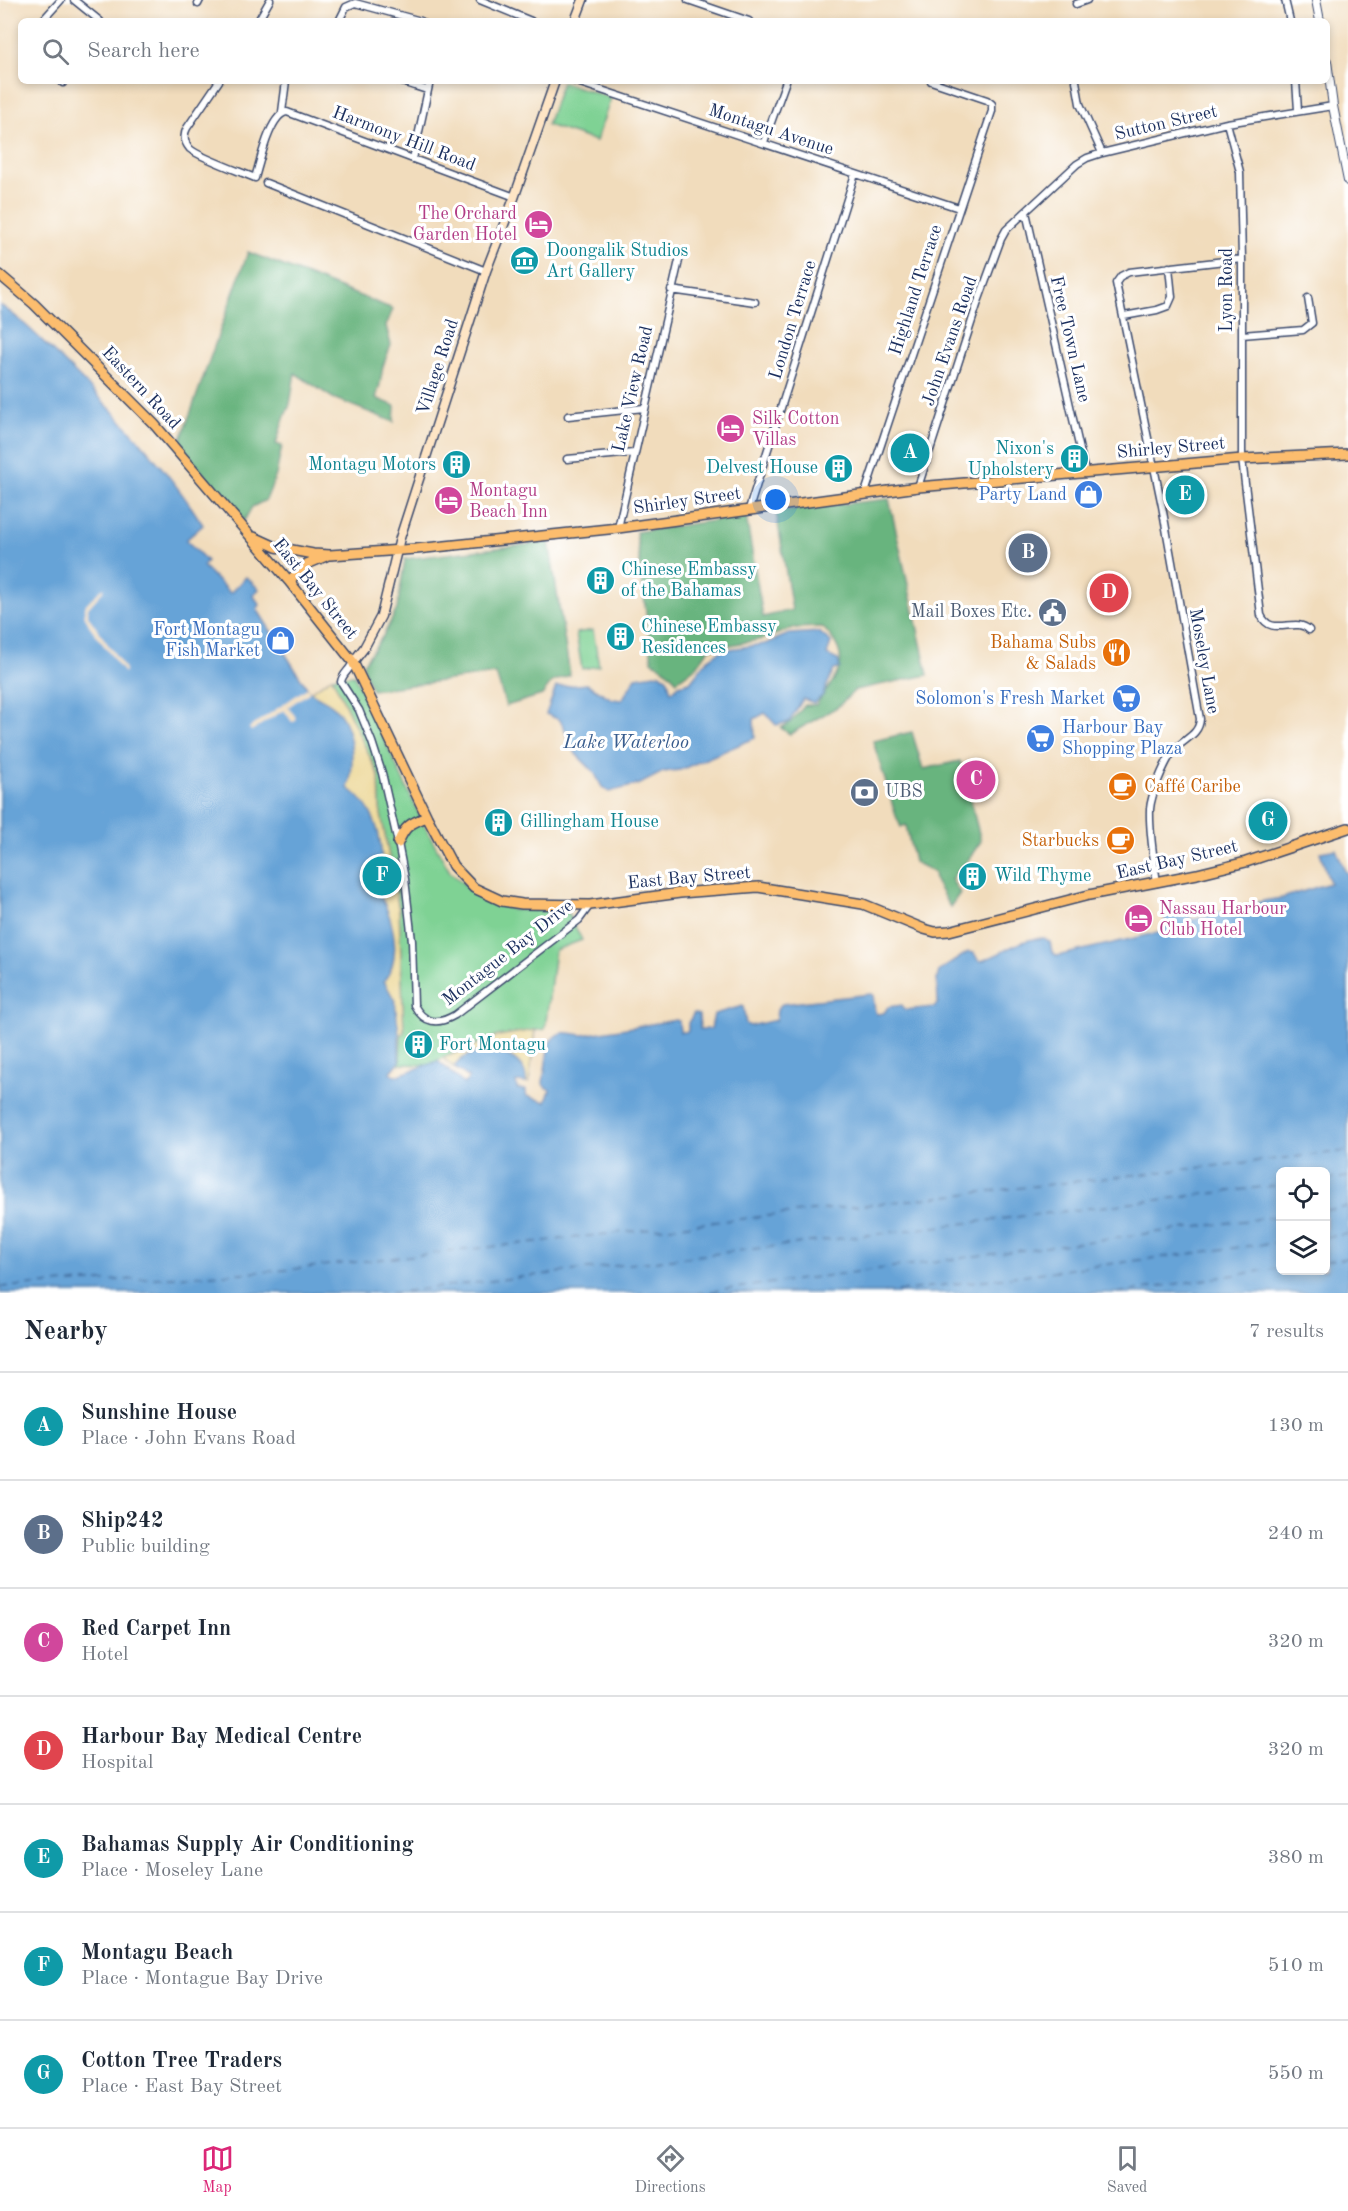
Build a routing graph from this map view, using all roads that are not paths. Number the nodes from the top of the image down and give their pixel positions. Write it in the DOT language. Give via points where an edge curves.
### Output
graph roads {
  1 [pos="61,0"];
  2 [pos="74,0"];
  3 [pos="270,0"];
  4 [pos="480,0"];
  5 [pos="583,0"];
  6 [pos="688,0"];
  7 [pos="1087,0"];
  8 [pos="1285,0"];
  9 [pos="1316,0"];
  10 [pos="1076,4"];
  11 [pos="45,18"];
  12 [pos="96,18"];
  13 [pos="260,18"];
  14 [pos="340,18"];
  15 [pos="410,18"];
  16 [pos="524,18"];
  17 [pos="576,18"];
  18 [pos="740,18"];
  19 [pos="1289,18"];
  20 [pos="1319,18"];
  21 [pos="217,84"];
  22 [pos="286,84"];
  23 [pos="408,84"];
  24 [pos="429,84"];
  25 [pos="554,84"];
  26 [pos="583,84"];
  27 [pos="785,84"];
  28 [pos="940,84"];
  29 [pos="1077,84"];
  30 [pos="1296,84"];
  31 [pos="1330,84"];
  32 [pos="427,90"];
  33 [pos="1333,106"];
  34 [pos="1298,110"];
  35 [pos="282,112"];
  36 [pos="1227,123"];
  37 [pos="764,142"];
  38 [pos="1102,153"];
  39 [pos="413,159"];
  40 [pos="855,174"];
  41 [pos="1348,182"];
  42 [pos="266,183"];
  43 [pos="515,197"];
  44 [pos="959,208"];
  45 [pos="1026,213"];
  46 [pos="680,256"];
  47 [pos="1242,259"];
  48 [pos="1169,267"];
  49 [pos="486,271"];
  50 [pos="0,275"];
  51 [pos="671,290"];
  52 [pos="1308,297"];
  53 [pos="755,302"];
  54 [pos="1124,316"];
  55 [pos="1242,335"];
  56 [pos="644,408"];
  57 [pos="568,416"];
  58 [pos="634,453"];
  59 [pos="1348,454"];
  60 [pos="567,459"];
  61 [pos="1242,459"];
  62 [pos="1153,466"];
  63 [pos="1085,472"];
  64 [pos="918,487"];
  65 [pos="865,493"];
  66 [pos="749,509"];
  67 [pos="618,528"];
  68 [pos="249,534"];
  69 [pos="397,550"];
  70 [pos="330,555"];
  71 [pos="289,581"];
  72 [pos="1309,630"];
  73 [pos="353,662"];
  74 [pos="427,817"];
  75 [pos="1348,828"];
  76 [pos="398,843"];
  77 [pos="1157,882"];
  78 [pos="590,905"];
  1 -- 11 [label="street"];
  2 -- 12 [label="street"];
  3 -- 13 [label="street"];
  4 -- 16 [label="street"];
  5 -- 17 [label="main road"];
  6 -- 18 [label="street"];
  7 -- 10 [label="street"];
  8 -- 19 [label="street"];
  9 -- 20 [label="street"];
  14 -- 15 [label="street" via="346,7 355,3"];
  21 -- 35 [label="street" via="187,128 185,140 190,148 255,178 274,121"];
  22 -- 35 [label="street"];
  23 -- 32 [label="street"];
  24 -- 32 [label="street"];
  25 -- 43 [label="main road, Village Road"];
  26 -- 37 [label="street, Montagu Avenue"];
  27 -- 37 [label="street"];
  28 -- 44 [label="street, Highland Terrace" via="992,104"];
  29 -- 38 [label="street" via="1080,104"];
  30 -- 34 [label="street"];
  31 -- 33 [label="street"];
  32 -- 39 [label="street"];
  33 -- 34 [label="street, Sutton Street"];
  33 -- 41 [label="street"];
  34 -- 36 [label="street, Sutton Street"];
  35 -- 39 [label="street, Harmony Hill Road"];
  36 -- 38 [label="street, Sutton Street"];
  36 -- 47 [label="street, Lyon Road" via="1240,172"];
  37 -- 40 [label="street, Montagu Avenue"];
  38 -- 45 [label="street, Sutton Street" via="1077,164"];
  39 -- 43 [label="street, Harmony Hill Road"];
  40 -- 44 [label="street, Montagu Avenue"];
  40 -- 66 [label="street, London Terrace"];
  42 -- 49 [label="street"];
  43 -- 49 [label="main road, Village Road"];
  44 -- 65 [label="street, Highland Terrace"];
  45 -- 63 [label="street, Free Town Lane"];
  45 -- 64 [label="street, John Evans Road" via="1001,239"];
  46 -- 51 [label="street, Lake View Road"];
  47 -- 48 [label="street"];
  47 -- 55 [label="street, Lyon Road"];
  48 -- 54 [label="street" via="1172,297 1168,306"];
  48 -- 54 [label="street, Moseley Lane" via="1120,276 1116,287"];
  49 -- 69 [label="main road, Village Road"];
  50 -- 68 [label="highway, Eastern Road" via="154,423"];
  51 -- 53 [label="street"];
  51 -- 56 [label="street, Lake View Road"];
  52 -- 55 [label="street" via="1312,323 1308,328"];
  54 -- 62 [label="street, Moseley Lane"];
  55 -- 61 [label="street, Lyon Road"];
  56 -- 57 [label="street"];
  56 -- 58 [label="street, Lake View Road"];
  58 -- 60 [label="street"];
  58 -- 67 [label="street, Lake View Road"];
  59 -- 61 [label="highway, Shirley Street"];
  61 -- 62 [label="highway, Shirley Street"];
  61 -- 72 [label="street, Lyon Road" via="1264,622 1269,626 1302,624"];
  62 -- 63 [label="highway, Shirley Street"];
  62 -- 77 [label="street, Moseley Lane" via="1200,719 1196,732 1172,752 1150,807"];
  63 -- 64 [label="highway, Shirley Street"];
  64 -- 65 [label="highway, Shirley Street"];
  65 -- 66 [label="highway, Shirley Street"];
  66 -- 67 [label="highway, Shirley Street"];
  67 -- 69 [label="highway, Shirley Street"];
  68 -- 70 [label="highway, Shirley Street" via="276,547"];
  68 -- 71 [label="highway, East Bay Street"];
  69 -- 70 [label="highway, Shirley Street"];
  69 -- 73 [label="main road, Village Road" via="381,616"];
  70 -- 71 [label="highway" via="307,564"];
  71 -- 73 [label="highway, East Bay Street"];
  73 -- 74 [label="highway, East Bay Street"];
  73 -- 76 [label="street, Montague Bay Drive" via="340,682 359,710 372,742"];
  74 -- 76 [label="highway" via="403,830"];
  74 -- 78 [label="highway, East Bay Street" via="453,866 474,888 488,896 522,904"];
  75 -- 77 [label="highway, East Bay Street" via="1246,862"];
  76 -- 78 [label="street, Montague Bay Drive" via="412,940 414,1005 426,1020 435,1023 465,1009 579,920"];
  77 -- 78 [label="highway, East Bay Street" via="935,932 863,904 758,887"];
}
